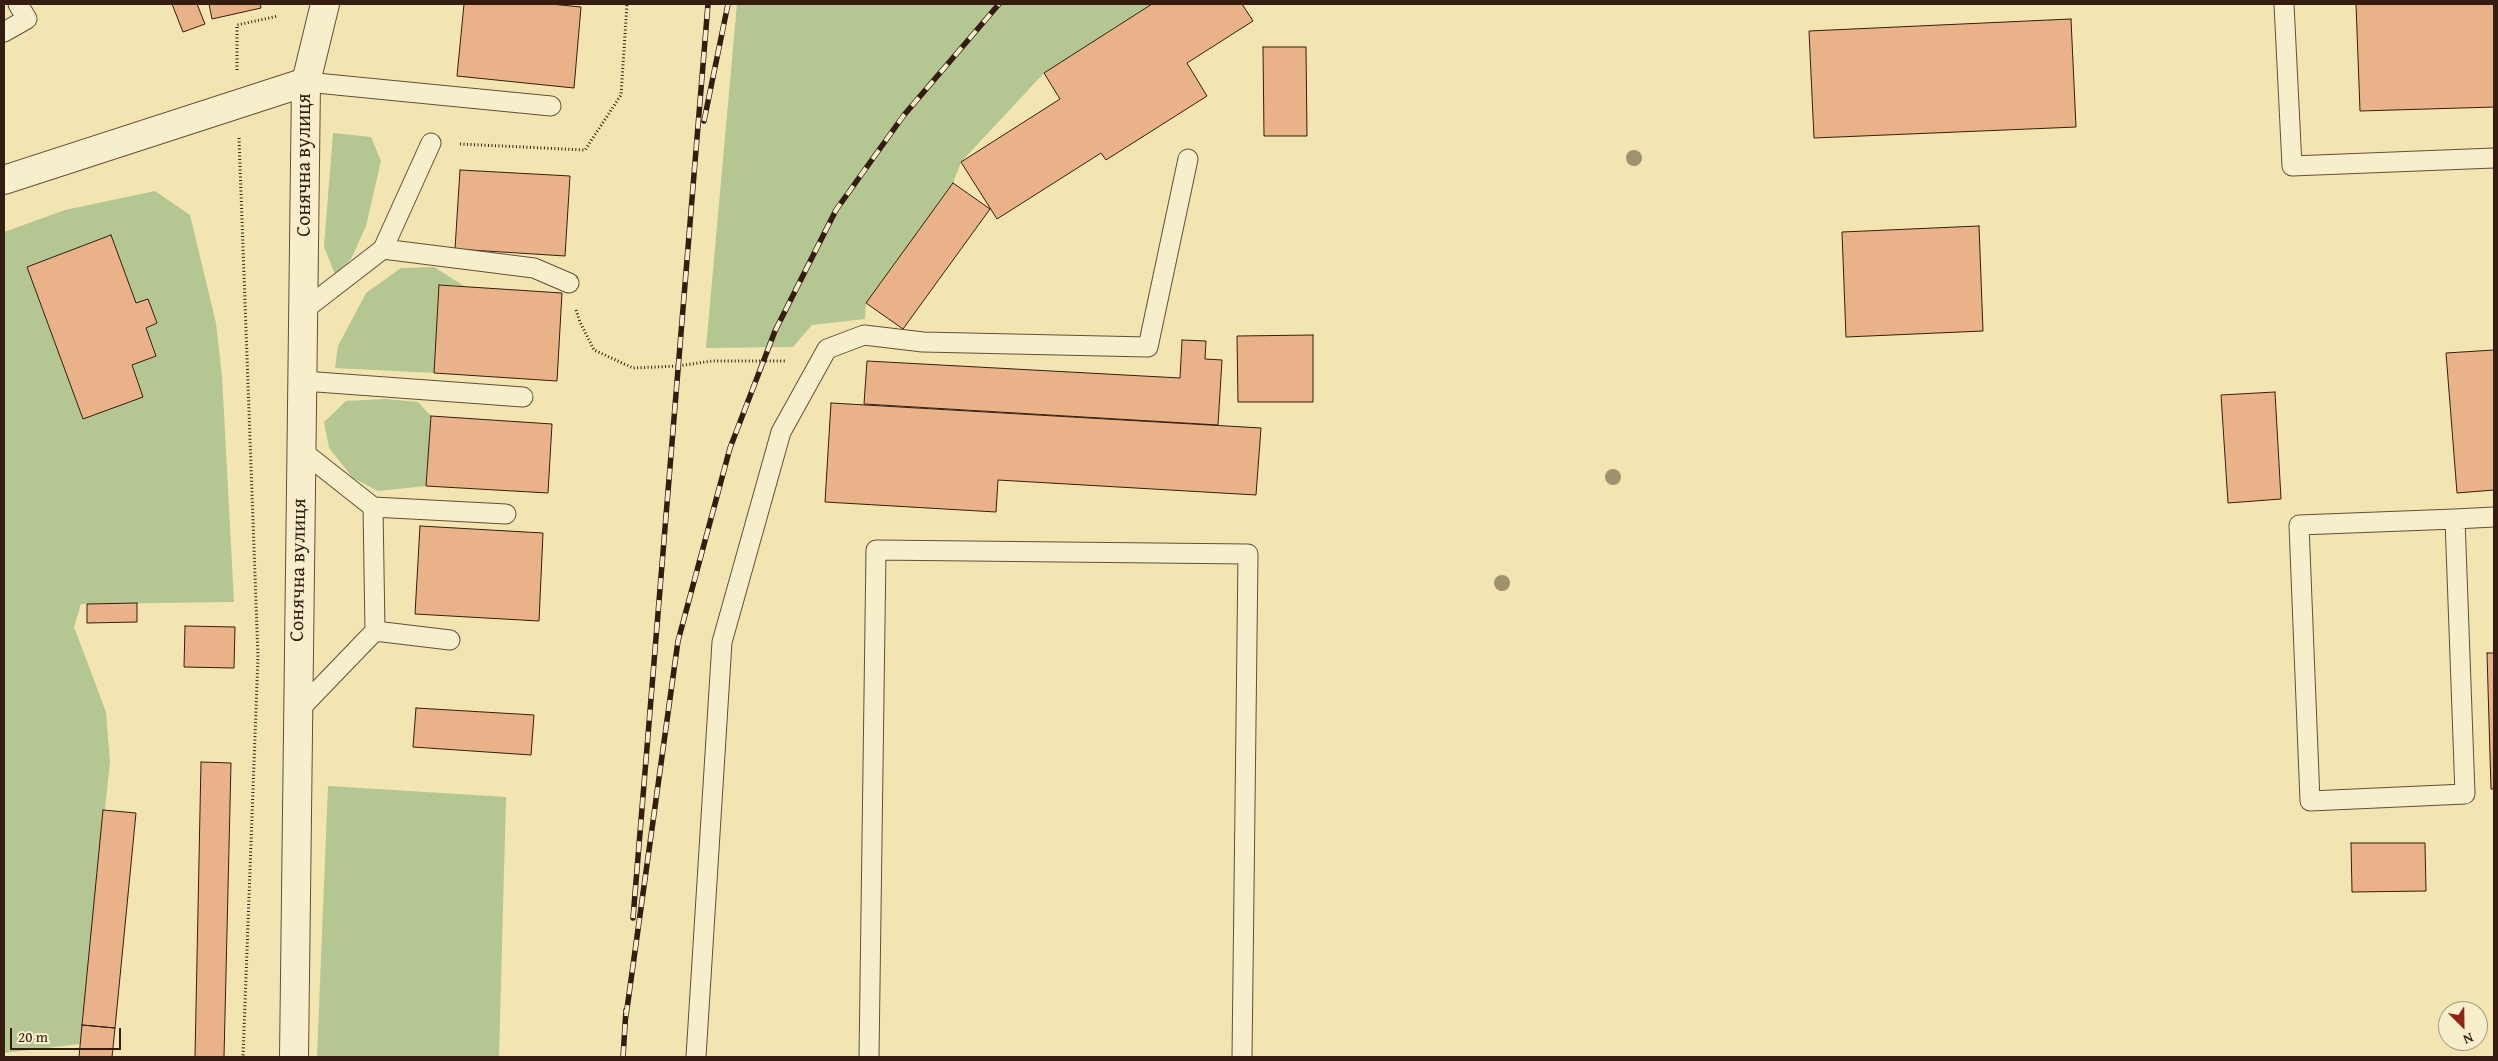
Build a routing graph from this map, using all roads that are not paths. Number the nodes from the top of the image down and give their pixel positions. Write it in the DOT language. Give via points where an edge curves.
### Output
graph roads {
  1 [pos="18,4"];
  2 [pos="325,4"];
  3 [pos="2284,4"];
  4 [pos="4,32"];
  5 [pos="306,82"];
  6 [pos="551,106"];
  7 [pos="431,143"];
  8 [pos="2494,158"];
  9 [pos="1188,159"];
  10 [pos="4,180"];
  11 [pos="383,249"];
  12 [pos="569,284"];
  13 [pos="304,310"];
  14 [pos="303,381"];
  15 [pos="523,397"];
  16 [pos="302,451"];
  17 [pos="373,507"];
  18 [pos="506,514"];
  19 [pos="2494,517"];
  20 [pos="2455,518"];
  21 [pos="375,631"];
  22 [pos="450,640"];
  23 [pos="297,712"];
  24 [pos="294,1057"];
  25 [pos="696,1057"];
  26 [pos="869,1057"];
  27 [pos="1242,1057"];
  1 -- 4 [label="lane" via="27,19"];
  2 -- 5 [label="street, Сонячна вулиця"];
  3 -- 8 [label="lane" via="2292,166"];
  5 -- 6 [label="lane"];
  5 -- 10 [label="street, Сонячна вулиця"];
  5 -- 13 [label="street, Сонячна вулиця"];
  7 -- 11 [label="lane"];
  9 -- 25 [label="lane" via="1148,347 923,342 864,335 827,349 782,432 722,642"];
  11 -- 12 [label="lane" via="534,268"];
  11 -- 13 [label="lane"];
  13 -- 14 [label="street, Сонячна вулиця"];
  14 -- 15 [label="lane"];
  14 -- 16 [label="street, Сонячна вулиця"];
  16 -- 17 [label="lane"];
  16 -- 23 [label="street, Сонячна вулиця"];
  17 -- 18 [label="lane"];
  17 -- 21 [label="lane"];
  19 -- 20 [label="lane"];
  20 -- 20 [label="lane" via="2299,525 2310,801 2465,794"];
  21 -- 22 [label="lane"];
  21 -- 23 [label="lane"];
  23 -- 24 [label="street, Сонячна вулиця"];
  26 -- 27 [label="lane" via="876,550 1248,554"];
}
